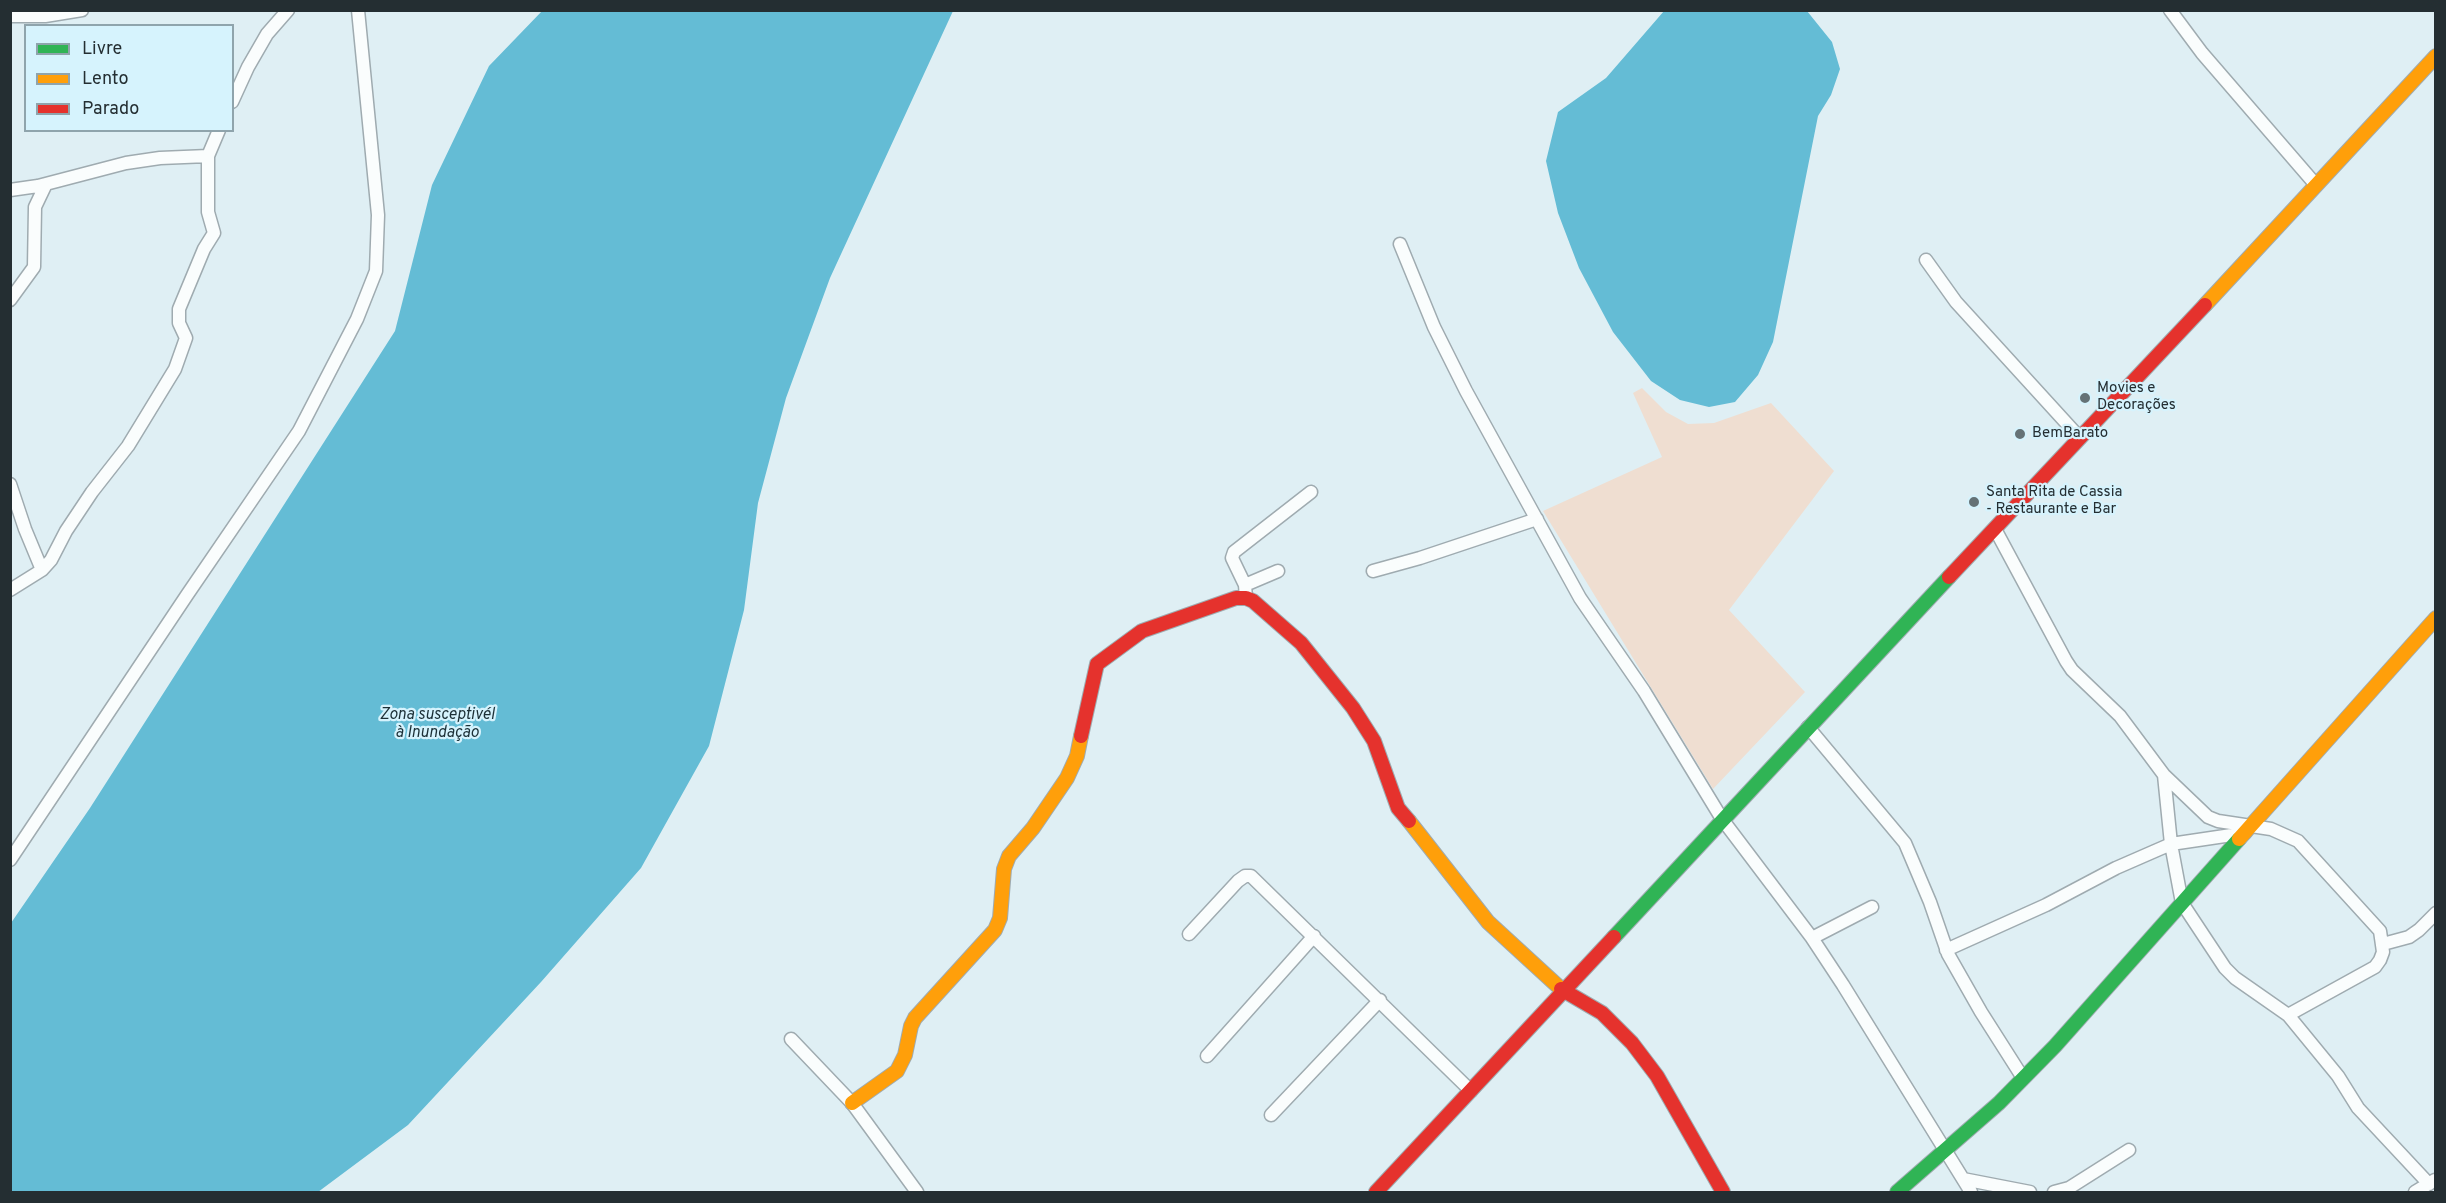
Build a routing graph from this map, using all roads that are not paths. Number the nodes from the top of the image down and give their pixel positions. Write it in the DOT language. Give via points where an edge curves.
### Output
graph roads {
  1 [pos="82,10"];
  2 [pos="288,10"];
  3 [pos="358,10"];
  4 [pos="2170,10"];
  5 [pos="45,13"];
  6 [pos="10,16"];
  7 [pos="2436,56"];
  8 [pos="234,98"];
  9 [pos="218,132"];
  10 [pos="208,156"];
  11 [pos="46,183"];
  12 [pos="2316,185"];
  13 [pos="15,190"];
  14 [pos="35,207"];
  15 [pos="1400,244"];
  16 [pos="1926,260"];
  17 [pos="10,300"];
  18 [pos="2080,438"];
  19 [pos="10,484"];
  20 [pos="1311,492"];
  21 [pos="1537,519"];
  22 [pos="1995,529"];
  23 [pos="42,570"];
  24 [pos="1278,571"];
  25 [pos="1373,571"];
  26 [pos="10,590"];
  27 [pos="1245,591"];
  28 [pos="2436,618"];
  29 [pos="1808,727"];
  30 [pos="2164,775"];
  31 [pos="1722,819"];
  32 [pos="2248,829"];
  33 [pos="2171,844"];
  34 [pos="10,860"];
  35 [pos="2182,903"];
  36 [pos="1872,907"];
  37 [pos="2436,914"];
  38 [pos="1189,934"];
  39 [pos="1314,936"];
  40 [pos="1812,938"];
  41 [pos="2383,944"];
  42 [pos="1946,950"];
  43 [pos="1564,992"];
  44 [pos="1380,1000"];
  45 [pos="2288,1015"];
  46 [pos="791,1039"];
  47 [pos="1207,1056"];
  48 [pos="2023,1078"];
  49 [pos="1471,1091"];
  50 [pos="852,1103"];
  51 [pos="1271,1115"];
  52 [pos="1943,1150"];
  53 [pos="2129,1150"];
  54 [pos="1963,1179"];
  55 [pos="2432,1181"];
  56 [pos="917,1192"];
  57 [pos="1376,1192"];
  58 [pos="1723,1192"];
  59 [pos="1898,1192"];
  60 [pos="1971,1192"];
  61 [pos="2030,1192"];
  62 [pos="2054,1192"];
  63 [pos="2415,1192"];
  1 -- 5 [label="street"];
  2 -- 8 [label="street" via="267,34"];
  3 -- 34 [label="street" via="378,215 376,271 357,319 299,431"];
  4 -- 12 [label="street"];
  5 -- 6 [label="street"];
  7 -- 12 [label="street"];
  9 -- 10 [label="street"];
  10 -- 11 [label="street" via="126,163"];
  10 -- 23 [label="street" via="208,212 214,233 179,309 177,318 185,333 175,369 128,446 92,492"];
  11 -- 13 [label="street"];
  11 -- 14 [label="street"];
  12 -- 18 [label="street"];
  13 -- 14 [label="street"];
  14 -- 17 [label="street" via="34,267"];
  15 -- 21 [label="street" via="1444,348"];
  16 -- 18 [label="street" via="1956,302"];
  18 -- 22 [label="street"];
  19 -- 23 [label="street"];
  20 -- 27 [label="street" via="1234,552 1232,558"];
  21 -- 25 [label="street"];
  21 -- 31 [label="street" via="1580,598 1644,691"];
  22 -- 29 [label="street"];
  22 -- 30 [label="street" via="2072,670 2120,716"];
  23 -- 26 [label="street"];
  24 -- 27 [label="street"];
  27 -- 43 [label="street" via="1310,651 1353,708 1374,741 1393,799 1419,837 1488,922"];
  27 -- 50 [label="street" via="1236,598 1142,631 1097,664 1077,756 1067,778 1004,868 1000,918 995,930 915,1018 897,1071"];
  28 -- 32 [label="street"];
  29 -- 31 [label="street"];
  29 -- 42 [label="street" via="1905,843"];
  30 -- 32 [label="street" via="2208,817"];
  30 -- 33 [label="street"];
  31 -- 40 [label="street"];
  31 -- 43 [label="street"];
  32 -- 33 [label="street"];
  32 -- 35 [label="street"];
  32 -- 41 [label="street" via="2271,829 2298,841 2370,918 2380,931"];
  33 -- 35 [label="street"];
  33 -- 42 [label="street"];
  35 -- 45 [label="street" via="2225,968"];
  35 -- 48 [label="street"];
  36 -- 40 [label="street"];
  37 -- 41 [label="street" via="2409,937"];
  38 -- 39 [label="street" via="1238,880 1251,876"];
  39 -- 44 [label="street"];
  39 -- 47 [label="street"];
  40 -- 52 [label="street"];
  41 -- 45 [label="street" via="2375,967"];
  42 -- 48 [label="street"];
  43 -- 49 [label="street"];
  43 -- 58 [label="street" via="1602,1013 1632,1043 1657,1076"];
  44 -- 49 [label="street"];
  44 -- 51 [label="street"];
  45 -- 55 [label="street" via="2338,1076 2358,1108"];
  46 -- 50 [label="street"];
  48 -- 52 [label="street"];
  49 -- 57 [label="street"];
  50 -- 56 [label="street"];
  52 -- 54 [label="street"];
  52 -- 59 [label="street"];
  53 -- 62 [label="street" via="2069,1188"];
  54 -- 60 [label="street"];
  54 -- 61 [label="street"];
  55 -- 63 [label="street"];
}
